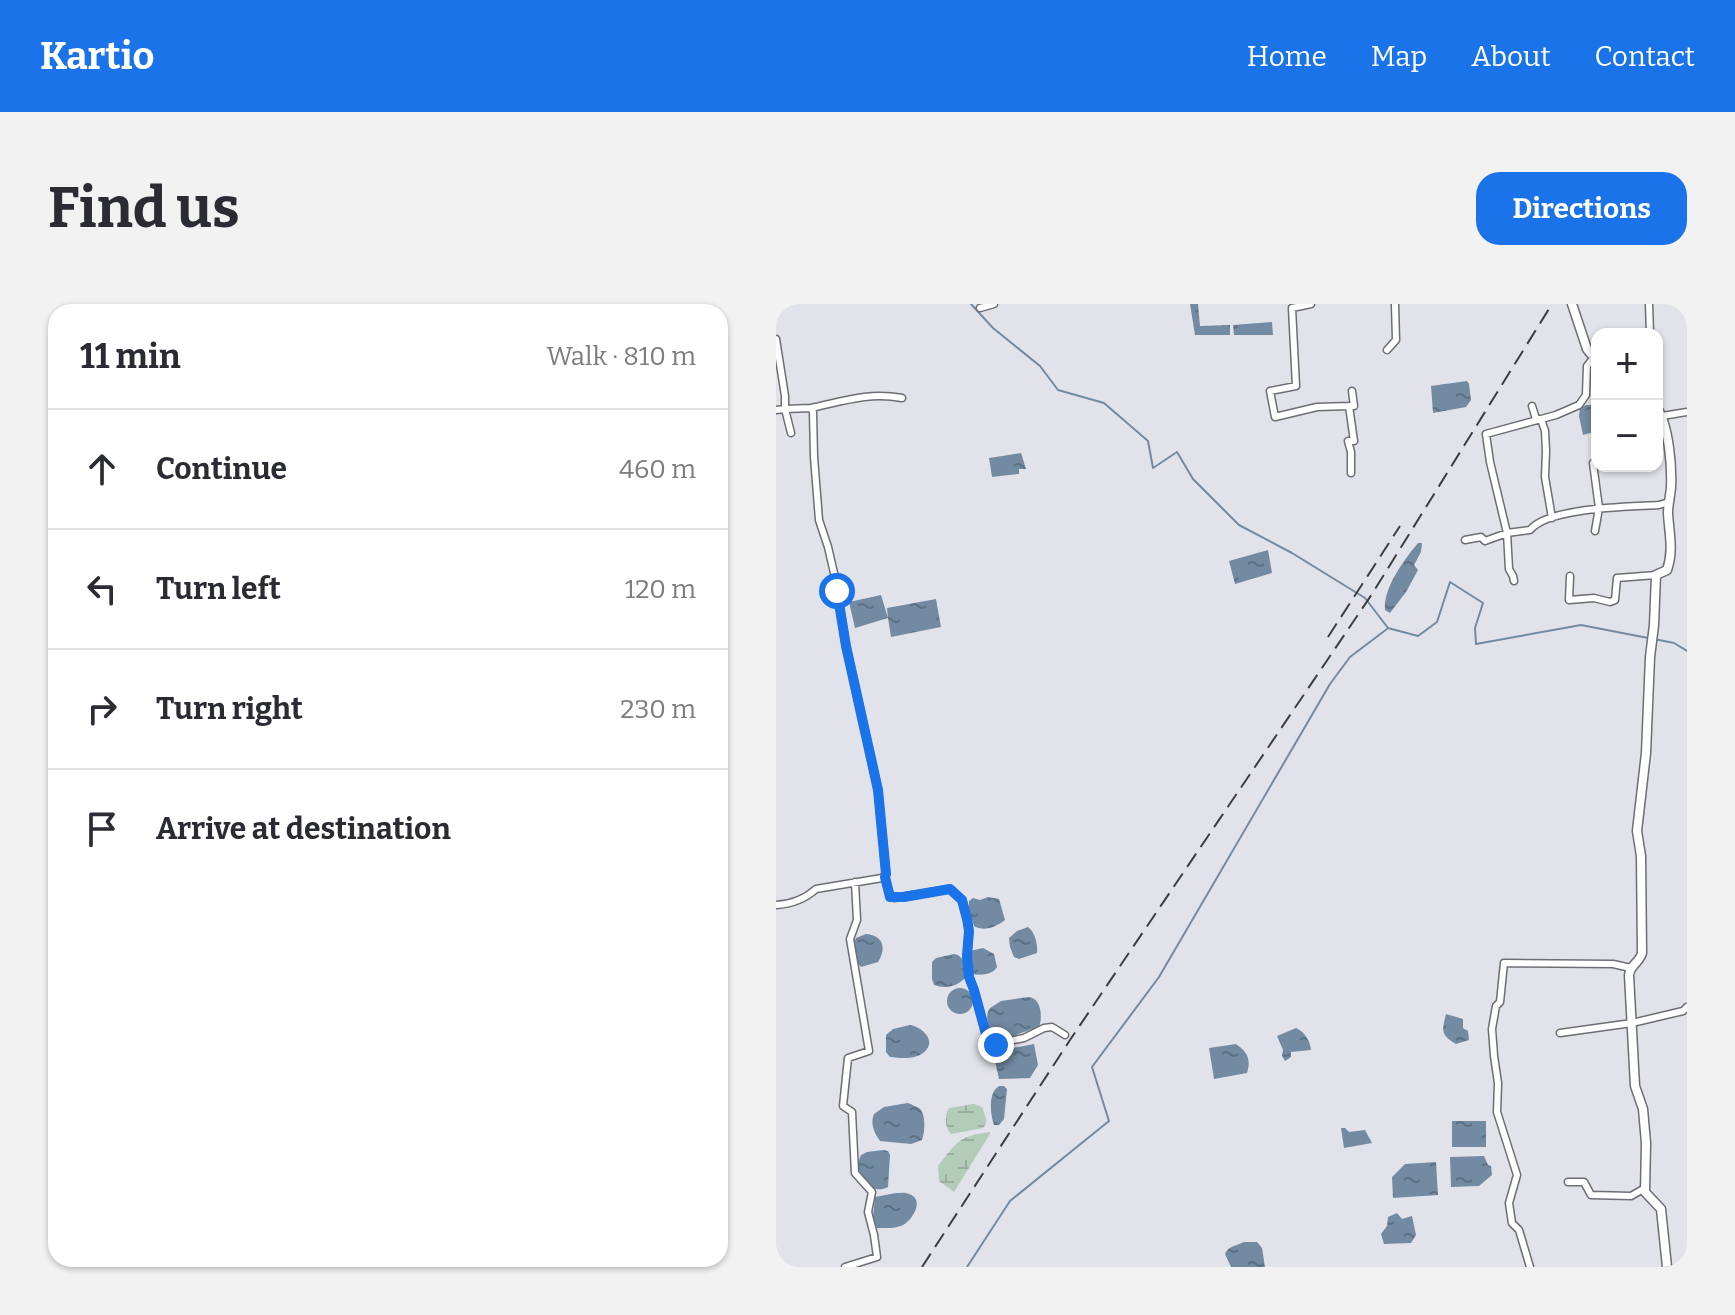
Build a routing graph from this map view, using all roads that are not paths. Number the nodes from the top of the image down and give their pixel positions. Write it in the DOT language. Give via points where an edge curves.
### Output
graph roads {
  1 [pos="994,304"];
  2 [pos="1311,304"];
  3 [pos="1395,304"];
  4 [pos="1572,304"];
  5 [pos="1649,304"];
  6 [pos="980,308"];
  7 [pos="1650,328"];
  8 [pos="776,339"];
  9 [pos="1387,350"];
  10 [pos="1591,353"];
  11 [pos="1591,362"];
  12 [pos="1352,391"];
  13 [pos="902,398"];
  14 [pos="1349,406"];
  15 [pos="1532,406"];
  16 [pos="811,408"];
  17 [pos="785,409"];
  18 [pos="776,410"];
  19 [pos="1687,412"];
  20 [pos="1663,413"];
  21 [pos="1539,419"];
  22 [pos="1663,431"];
  23 [pos="791,433"];
  24 [pos="1594,472"];
  25 [pos="1351,473"];
  26 [pos="1669,502"];
  27 [pos="1599,508"];
  28 [pos="1552,518"];
  29 [pos="1595,531"];
  30 [pos="1507,533"];
  31 [pos="1465,540"];
  32 [pos="1656,575"];
  33 [pos="1570,576"];
  34 [pos="1514,581"];
  35 [pos="885,877"];
  36 [pos="855,882"];
  37 [pos="776,905"];
  38 [pos="1631,968"];
  39 [pos="1687,1007"];
  40 [pos="1632,1023"];
  41 [pos="1560,1033"];
  42 [pos="1065,1035"];
  43 [pos="1568,1182"];
  44 [pos="1645,1188"];
  45 [pos="845,1267"];
  46 [pos="1530,1267"];
  47 [pos="1667,1267"];
  1 -- 6 [label="street"];
  2 -- 14 [label="street" via="1292,308 1296,386 1270,391 1275,417"];
  3 -- 9 [label="street" via="1396,340"];
  4 -- 10 [label="main road"];
  5 -- 7 [label="street"];
  8 -- 17 [label="street"];
  11 -- 21 [label="street" via="1586,395 1579,405"];
  12 -- 14 [label="street" via="1354,406"];
  13 -- 16 [label="street" via="856,397"];
  14 -- 25 [label="street"];
  15 -- 21 [label="street"];
  16 -- 17 [label="street"];
  16 -- 35 [label="street" via="819,520 878,790"];
  17 -- 18 [label="street"];
  17 -- 23 [label="street"];
  19 -- 20 [label="street"];
  21 -- 28 [label="street" via="1545,431"];
  21 -- 30 [label="street" via="1486,434"];
  22 -- 26 [label="main road" via="1671,467"];
  24 -- 27 [label="street"];
  26 -- 27 [label="street"];
  26 -- 32 [label="main road" via="1671,558 1667,570"];
  27 -- 28 [label="street"];
  27 -- 29 [label="street"];
  28 -- 30 [label="street" via="1530,530"];
  30 -- 31 [label="street" via="1485,541"];
  30 -- 34 [label="street"];
  32 -- 33 [label="street" via="1617,578 1616,597 1610,602 1569,600"];
  32 -- 38 [label="main road" via="1637,831 1642,953"];
  35 -- 36 [label="street"];
  35 -- 42 [label="street" via="890,897 950,889 962,900 969,931 969,977 989,1045 1044,1028"];
  36 -- 37 [label="street" via="816,889 799,901"];
  36 -- 45 [label="street" via="857,920 850,939 869,1051 848,1058 843,1106 852,1112 855,1173 872,1192 868,1212 877,1257"];
  38 -- 40 [label="main road"];
  38 -- 46 [label="street" via="1504,963 1492,1029 1497,1112 1517,1175 1509,1203 1512,1223"];
  39 -- 40 [label="street"];
  40 -- 41 [label="street"];
  40 -- 44 [label="main road" via="1635,1086 1646,1143"];
  43 -- 44 [label="street" via="1584,1182 1591,1195 1631,1196"];
  44 -- 47 [label="main road" via="1661,1209"];
}
